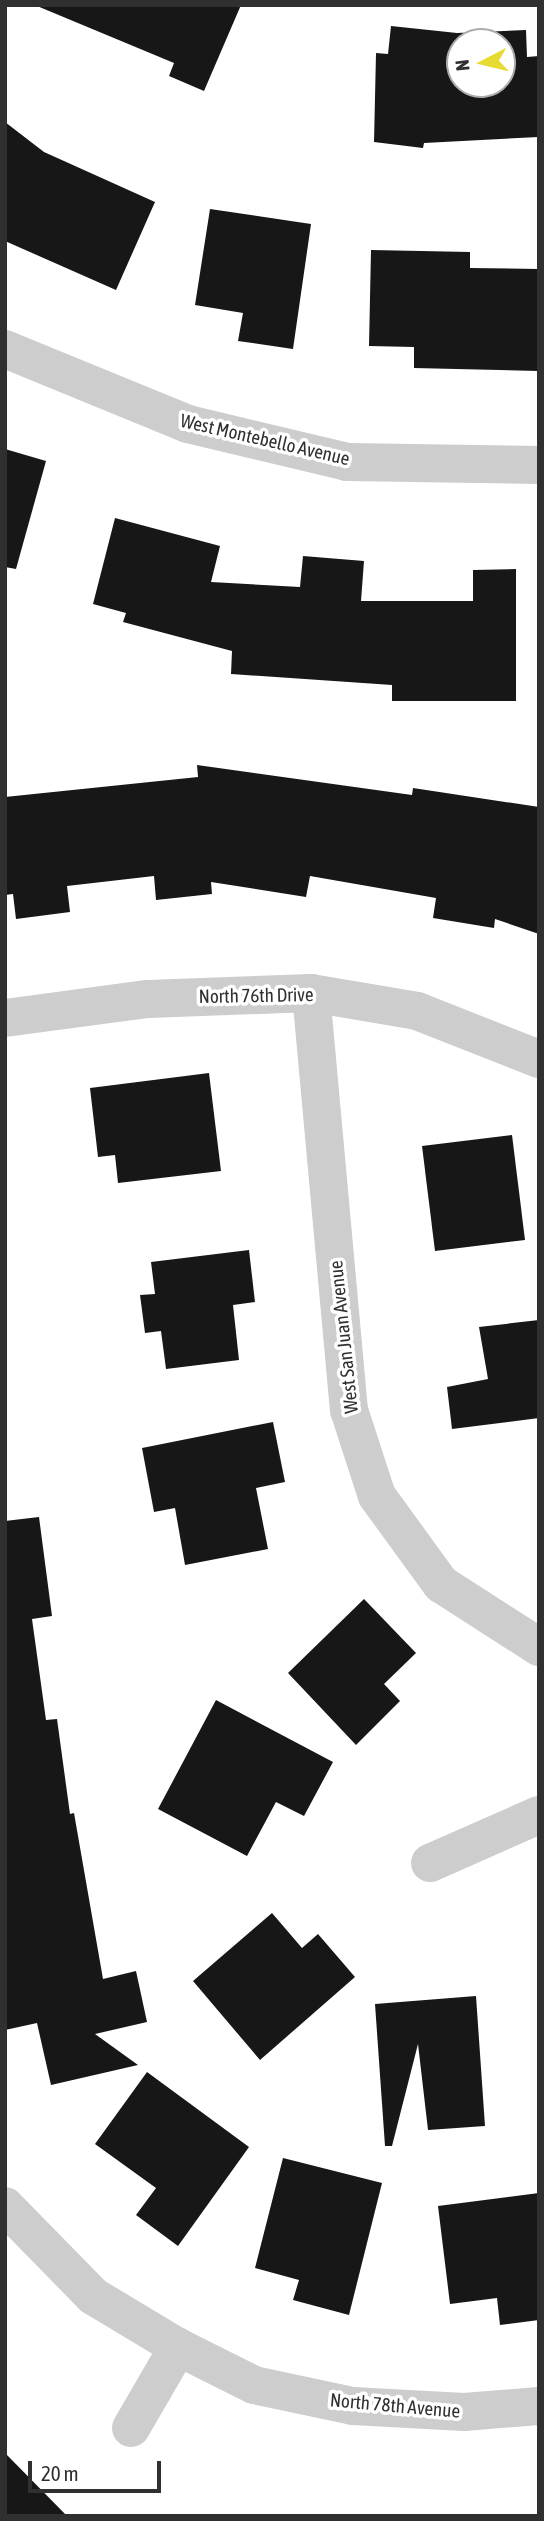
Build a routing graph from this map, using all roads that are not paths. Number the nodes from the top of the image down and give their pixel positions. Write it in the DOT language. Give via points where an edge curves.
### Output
graph roads {
  1 [pos="5,349"];
  2 [pos="539,465"];
  3 [pos="311,993"];
  4 [pos="5,1018"];
  5 [pos="539,1059"];
  6 [pos="539,1647"];
  7 [pos="539,1815"];
  8 [pos="430,1863"];
  9 [pos="5,2206"];
  10 [pos="178,2347"];
  11 [pos="539,2406"];
  12 [pos="131,2428"];
  1 -- 2 [label="street, West Montebello Avenue" via="188,425 346,461"];
  3 -- 4 [label="street, North 76th Drive" via="148,999"];
  3 -- 5 [label="street, North 76th Drive" via="417,1011"];
  3 -- 6 [label="street, West San Juan Avenue" via="349,1410 377,1496 441,1584"];
  7 -- 8 [label="street"];
  9 -- 10 [label="street, North 78th Avenue" via="93,2296"];
  10 -- 11 [label="street, North 78th Avenue" via="254,2385 353,2406 464,2412"];
  10 -- 12 [label="street"];
}
